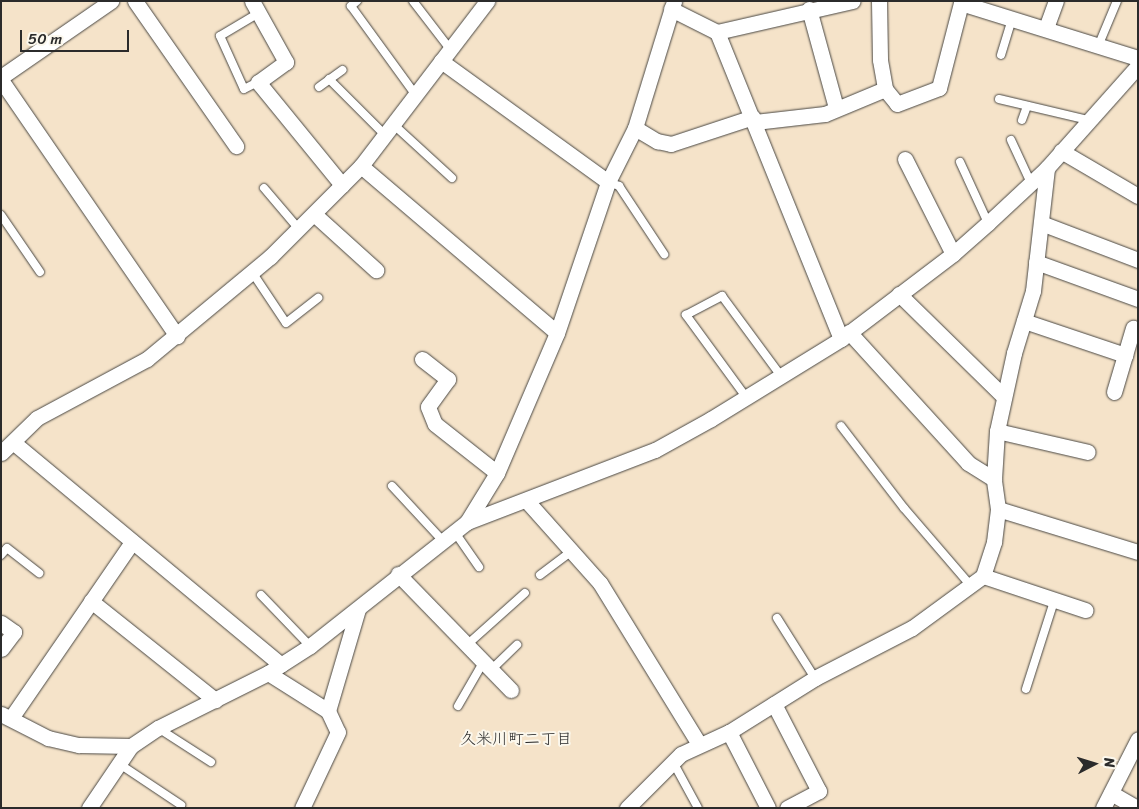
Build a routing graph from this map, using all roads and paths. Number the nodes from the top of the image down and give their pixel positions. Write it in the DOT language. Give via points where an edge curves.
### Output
graph roads {
  1 [pos="111,1"];
  2 [pos="135,1"];
  3 [pos="357,1"];
  4 [pos="413,1"];
  5 [pos="487,1"];
  6 [pos="852,1"];
  7 [pos="879,1"];
  8 [pos="1056,1"];
  9 [pos="1117,1"];
  10 [pos="959,2"];
  11 [pos="832,3"];
  12 [pos="673,5"];
  13 [pos="981,5"];
  14 [pos="255,8"];
  15 [pos="808,9"];
  16 [pos="1012,18"];
  17 [pos="1046,28"];
  18 [pos="717,32"];
  19 [pos="1100,44"];
  20 [pos="445,55"];
  21 [pos="1001,55"];
  22 [pos="1138,58"];
  23 [pos="1138,66"];
  24 [pos="342,70"];
  25 [pos="1,78"];
  26 [pos="330,79"];
  27 [pos="258,82"];
  28 [pos="319,87"];
  29 [pos="885,89"];
  30 [pos="415,94"];
  31 [pos="999,99"];
  32 [pos="1027,106"];
  33 [pos="836,108"];
  34 [pos="754,120"];
  35 [pos="1022,120"];
  36 [pos="1088,120"];
  37 [pos="635,128"];
  38 [pos="389,130"];
  39 [pos="1011,140"];
  40 [pos="236,146"];
  41 [pos="1061,151"];
  42 [pos="905,160"];
  43 [pos="960,162"];
  44 [pos="361,166"];
  45 [pos="1047,168"];
  46 [pos="452,178"];
  47 [pos="608,182"];
  48 [pos="1031,183"];
  49 [pos="342,185"];
  50 [pos="264,188"];
  51 [pos="1138,196"];
  52 [pos="314,214"];
  53 [pos="1,215"];
  54 [pos="988,223"];
  55 [pos="1041,223"];
  56 [pos="298,228"];
  57 [pos="664,254"];
  58 [pos="953,254"];
  59 [pos="1138,260"];
  60 [pos="1036,262"];
  61 [pos="376,270"];
  62 [pos="40,272"];
  63 [pos="252,272"];
  64 [pos="899,294"];
  65 [pos="318,298"];
  66 [pos="1138,299"];
  67 [pos="1024,321"];
  68 [pos="1133,328"];
  69 [pos="557,333"];
  70 [pos="845,335"];
  71 [pos="176,336"];
  72 [pos="1125,355"];
  73 [pos="422,359"];
  74 [pos="781,376"];
  75 [pos="1114,392"];
  76 [pos="746,397"];
  77 [pos="1004,397"];
  78 [pos="841,426"];
  79 [pos="997,431"];
  80 [pos="14,443"];
  81 [pos="1088,452"];
  82 [pos="1,454"];
  83 [pos="496,473"];
  84 [pos="994,479"];
  85 [pos="392,486"];
  86 [pos="526,500"];
  87 [pos="998,509"];
  88 [pos="467,522"];
  89 [pos="448,535"];
  90 [pos="132,542"];
  91 [pos="571,552"];
  92 [pos="1138,552"];
  93 [pos="1,555"];
  94 [pos="478,567"];
  95 [pos="39,573"];
  96 [pos="398,574"];
  97 [pos="540,575"];
  98 [pos="983,576"];
  99 [pos="972,587"];
  100 [pos="525,594"];
  101 [pos="261,595"];
  102 [pos="91,601"];
  103 [pos="1054,601"];
  104 [pos="358,609"];
  105 [pos="1085,610"];
  106 [pos="777,618"];
  107 [pos="1,623"];
  108 [pos="469,643"];
  109 [pos="517,645"];
  110 [pos="310,646"];
  111 [pos="1,649"];
  112 [pos="488,665"];
  113 [pos="274,669"];
  114 [pos="815,678"];
  115 [pos="1026,689"];
  116 [pos="511,690"];
  117 [pos="215,700"];
  118 [pos="774,704"];
  119 [pos="458,706"];
  120 [pos="328,711"];
  121 [pos="6,716"];
  122 [pos="158,728"];
  123 [pos="729,732"];
  124 [pos="1138,739"];
  125 [pos="699,744"];
  126 [pos="131,746"];
  127 [pos="211,762"];
  128 [pos="673,762"];
  129 [pos="118,763"];
  130 [pos="1110,793"];
  131 [pos="181,805"];
  132 [pos="89,808"];
  133 [pos="302,808"];
  134 [pos="627,808"];
  135 [pos="698,808"];
  136 [pos="768,808"];
  137 [pos="787,808"];
  138 [pos="1103,808"];
  139 [pos="1136,808"];
  1 -- 25 [label="street"];
  2 -- 40 [label="street"];
  3 -- 30 [label="lane" via="351,6"];
  4 -- 20 [label="lane"];
  5 -- 20 [label="street"];
  6 -- 11 [label="street"];
  7 -- 29 [label="street" via="880,60"];
  8 -- 17 [label="street"];
  9 -- 19 [label="lane"];
  10 -- 13 [label="street"];
  10 -- 29 [label="street" via="939,88 897,104"];
  11 -- 15 [label="street"];
  12 -- 18 [label="street"];
  12 -- 37 [label="street"];
  13 -- 16 [label="street"];
  14 -- 27 [label="street" via="286,62"];
  14 -- 27 [label="lane" via="220,36 244,89"];
  15 -- 18 [label="street"];
  15 -- 33 [label="street"];
  16 -- 17 [label="street"];
  16 -- 21 [label="lane"];
  17 -- 19 [label="street"];
  18 -- 34 [label="street"];
  19 -- 22 [label="street"];
  20 -- 30 [label="street"];
  20 -- 47 [label="street"];
  23 -- 36 [label="street"];
  24 -- 26 [label="lane"];
  25 -- 71 [label="street"];
  26 -- 28 [label="lane"];
  26 -- 38 [label="lane"];
  27 -- 49 [label="street"];
  29 -- 33 [label="street"];
  30 -- 38 [label="street"];
  31 -- 32 [label="lane"];
  32 -- 35 [label="lane"];
  32 -- 36 [label="lane"];
  33 -- 34 [label="street" via="825,114"];
  34 -- 37 [label="street" via="671,144 657,141"];
  34 -- 70 [label="street"];
  36 -- 41 [label="street"];
  37 -- 47 [label="street"];
  38 -- 44 [label="street"];
  38 -- 46 [label="lane"];
  39 -- 48 [label="lane"];
  41 -- 45 [label="street"];
  41 -- 51 [label="street"];
  42 -- 58 [label="street"];
  43 -- 54 [label="lane"];
  44 -- 49 [label="street"];
  44 -- 69 [label="street"];
  45 -- 48 [label="street"];
  45 -- 55 [label="street"];
  47 -- 57 [label="lane" via="619,186"];
  47 -- 69 [label="street"];
  48 -- 54 [label="street"];
  49 -- 52 [label="street"];
  50 -- 56 [label="lane"];
  52 -- 56 [label="street"];
  52 -- 61 [label="street"];
  53 -- 62 [label="lane"];
  54 -- 58 [label="street"];
  55 -- 59 [label="street"];
  55 -- 60 [label="street"];
  56 -- 63 [label="street"];
  58 -- 64 [label="street"];
  60 -- 66 [label="street"];
  60 -- 67 [label="street" via="1033,291"];
  63 -- 65 [label="lane" via="286,323"];
  63 -- 71 [label="street"];
  64 -- 70 [label="street"];
  64 -- 77 [label="street"];
  67 -- 72 [label="street"];
  67 -- 77 [label="street"];
  68 -- 72 [label="street"];
  69 -- 83 [label="street"];
  70 -- 74 [label="street"];
  70 -- 84 [label="street" via="968,463"];
  71 -- 80 [label="street" via="126,373 37,418"];
  72 -- 75 [label="street"];
  73 -- 83 [label="street" via="448,379 428,407 435,424"];
  74 -- 76 [label="street"];
  74 -- 76 [label="lane" via="722,296 686,315"];
  76 -- 86 [label="street" via="655,450"];
  77 -- 79 [label="street"];
  78 -- 99 [label="lane" via="904,508"];
  79 -- 81 [label="street"];
  79 -- 84 [label="street"];
  80 -- 82 [label="street"];
  80 -- 90 [label="street"];
  83 -- 88 [label="street"];
  84 -- 87 [label="street"];
  85 -- 89 [label="lane"];
  86 -- 88 [label="street"];
  86 -- 91 [label="street"];
  87 -- 92 [label="street"];
  87 -- 98 [label="street" via="994,542"];
  88 -- 89 [label="street"];
  89 -- 94 [label="lane"];
  89 -- 96 [label="street"];
  90 -- 102 [label="street"];
  90 -- 113 [label="street"];
  91 -- 97 [label="lane"];
  91 -- 125 [label="street" via="600,583"];
  93 -- 95 [label="lane" via="7,548"];
  96 -- 104 [label="street"];
  96 -- 108 [label="street"];
  98 -- 99 [label="street"];
  98 -- 103 [label="street"];
  99 -- 114 [label="street" via="912,628"];
  100 -- 108 [label="lane"];
  101 -- 110 [label="lane"];
  102 -- 117 [label="street"];
  102 -- 121 [label="street"];
  103 -- 105 [label="street"];
  103 -- 115 [label="lane"];
  104 -- 110 [label="street"];
  104 -- 120 [label="street"];
  106 -- 114 [label="lane"];
  107 -- 111 [label="street" via="14,632"];
  108 -- 112 [label="street"];
  109 -- 112 [label="lane"];
  110 -- 113 [label="street"];
  112 -- 116 [label="street"];
  112 -- 119 [label="lane"];
  113 -- 117 [label="street"];
  113 -- 120 [label="street"];
  114 -- 118 [label="street"];
  117 -- 122 [label="street"];
  118 -- 123 [label="street"];
  118 -- 137 [label="street" via="819,791"];
  120 -- 133 [label="street" via="338,732"];
  121 -- 126 [label="street" via="48,738 79,745"];
  122 -- 126 [label="street"];
  122 -- 127 [label="lane"];
  123 -- 125 [label="street"];
  123 -- 136 [label="street"];
  124 -- 130 [label="street"];
  125 -- 128 [label="street"];
  126 -- 129 [label="street"];
  128 -- 134 [label="street"];
  128 -- 135 [label="lane"];
  129 -- 131 [label="lane"];
  129 -- 132 [label="street"];
  130 -- 138 [label="street"];
  130 -- 139 [label="street"];
}
